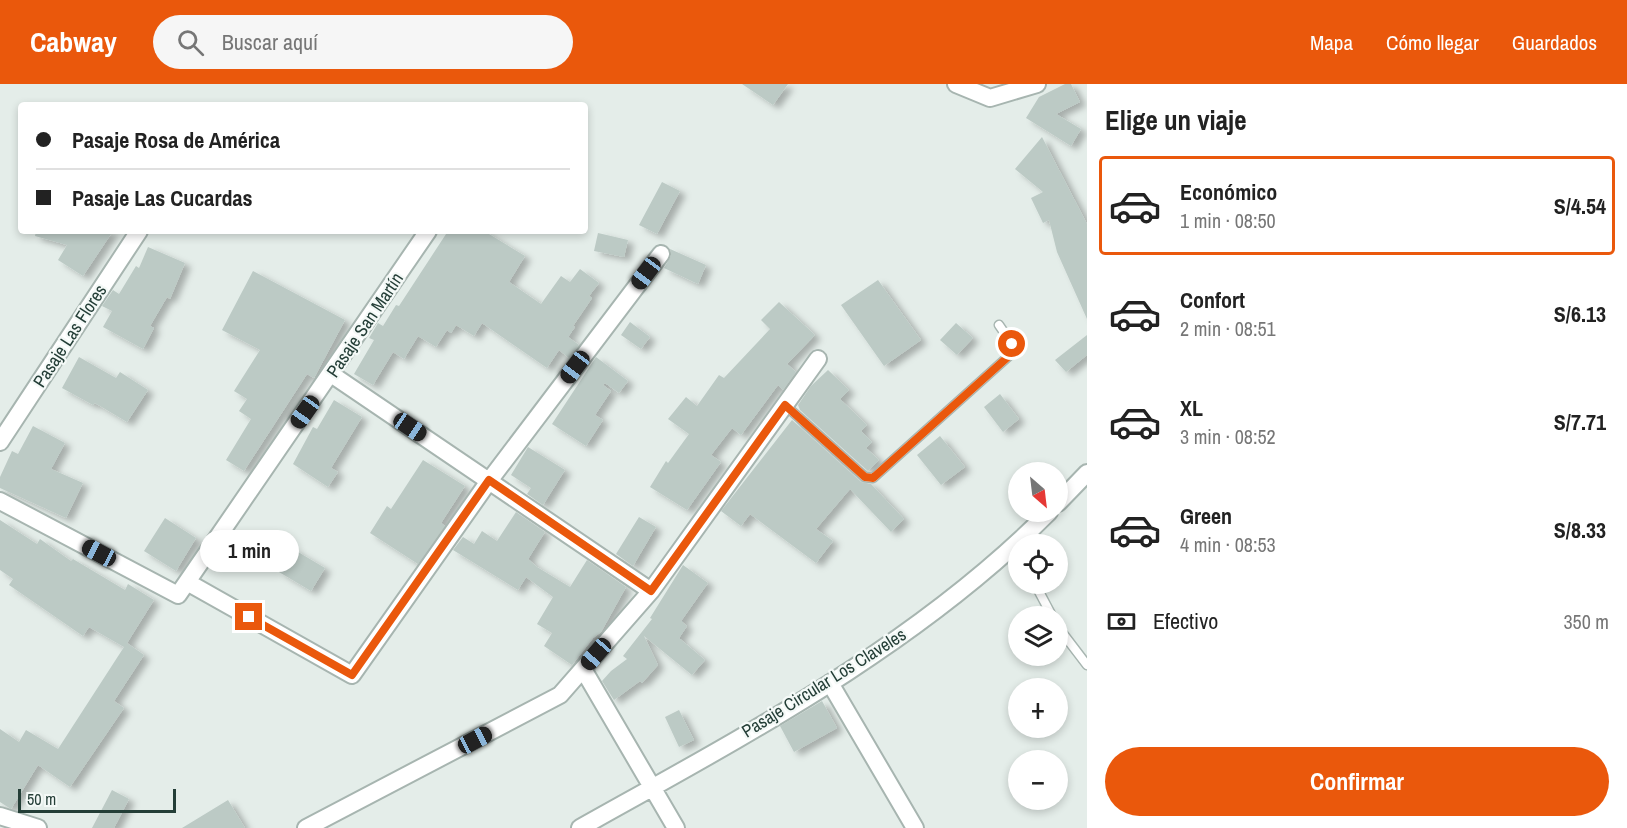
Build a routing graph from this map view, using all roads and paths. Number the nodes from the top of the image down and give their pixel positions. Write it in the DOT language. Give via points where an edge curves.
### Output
graph roads {
  1 [pos="956,84"];
  2 [pos="1037,84"];
  3 [pos="137,234"];
  4 [pos="426,234"];
  5 [pos="661,254"];
  6 [pos="999,325"];
  7 [pos="818,359"];
  8 [pos="331,374"];
  9 [pos="785,405"];
  10 [pos="0,442"];
  11 [pos="1087,474"];
  12 [pos="489,480"];
  13 [pos="1068,493"];
  14 [pos="0,501"];
  15 [pos="1040,522"];
  16 [pos="1029,534"];
  17 [pos="1008,555"];
  18 [pos="182,588"];
  19 [pos="651,591"];
  20 [pos="1068,640"];
  21 [pos="1087,665"];
  22 [pos="583,669"];
  23 [pos="830,683"];
  24 [pos="653,787"];
  25 [pos="0,816"];
  26 [pos="38,828"];
  27 [pos="306,828"];
  28 [pos="580,828"];
  29 [pos="676,828"];
  30 [pos="915,828"];
  1 -- 2 [label="street" via="990,98"];
  3 -- 10 [label="street, Pasaje Las Flores"];
  4 -- 8 [label="street, Pasaje San Martín"];
  5 -- 12 [label="street"];
  6 -- 9 [label="lane" via="1012,344 1010,355 873,478 865,477"];
  7 -- 9 [label="street"];
  8 -- 12 [label="street"];
  8 -- 18 [label="street, Pasaje San Martín"];
  9 -- 19 [label="street"];
  11 -- 13 [label="street"];
  12 -- 18 [label="street" via="352,675"];
  12 -- 19 [label="street"];
  14 -- 18 [label="street"];
  15 -- 16 [label="street, Pasaje Circular Los Claveles"];
  17 -- 23 [label="street, Pasaje Circular Los Claveles"];
  19 -- 22 [label="street"];
  20 -- 21 [label="lane"];
  22 -- 24 [label="street"];
  22 -- 27 [label="street" via="560,695"];
  23 -- 24 [label="street, Pasaje Circular Los Claveles"];
  23 -- 30 [label="street"];
  24 -- 28 [label="street, Pasaje Circular Los Claveles"];
  24 -- 29 [label="street"];
  25 -- 26 [label="street"];
}
